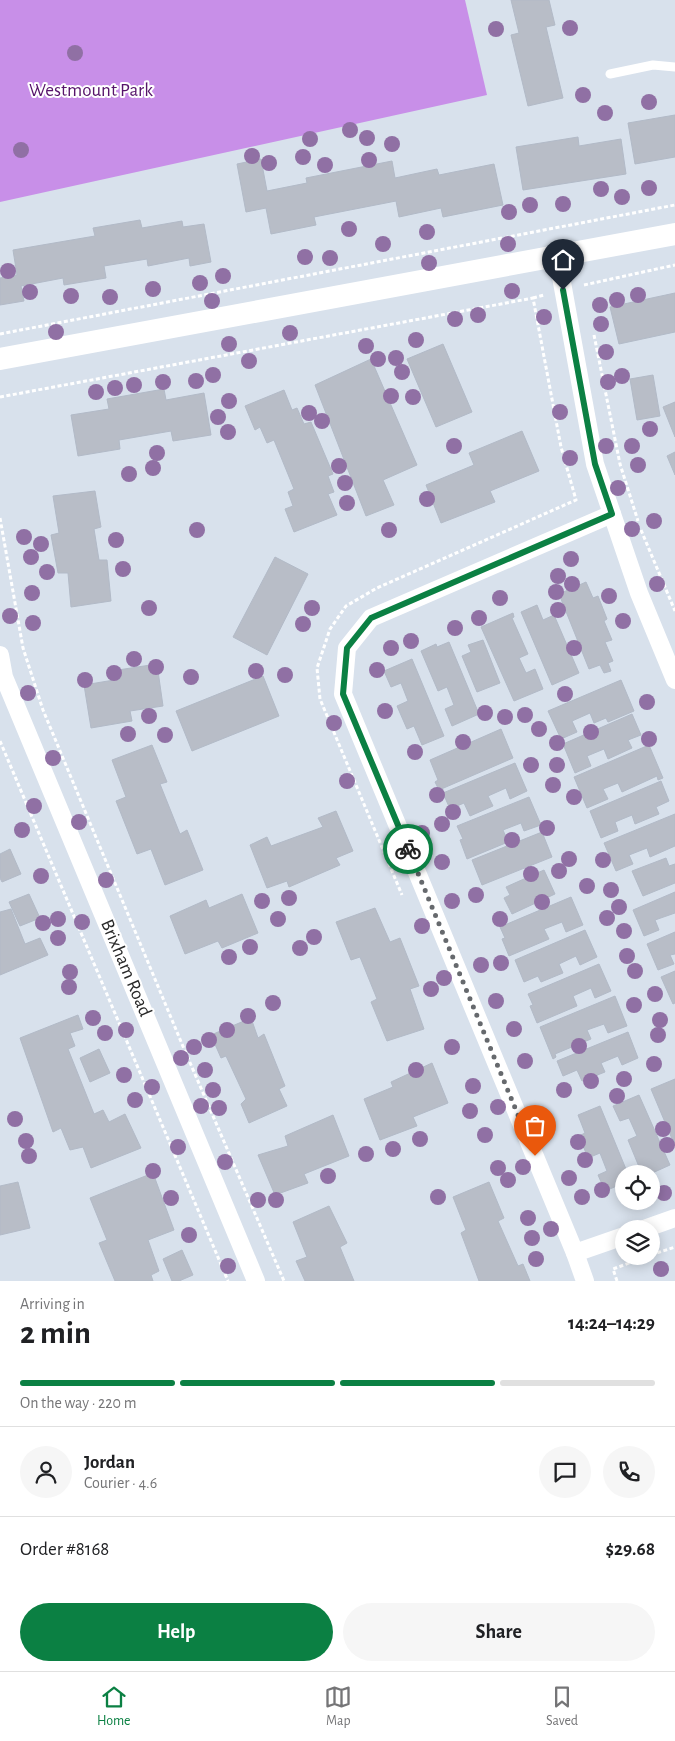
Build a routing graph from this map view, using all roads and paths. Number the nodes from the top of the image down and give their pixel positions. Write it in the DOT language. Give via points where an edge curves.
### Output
graph roads {
  1 [pos="675,67"];
  2 [pos="610,74"];
  3 [pos="675,205"];
  4 [pos="675,234"];
  5 [pos="557,255"];
  6 [pos="675,265"];
  7 [pos="586,294"];
  8 [pos="593,332"];
  9 [pos="0,334"];
  10 [pos="0,359"];
  11 [pos="0,397"];
  12 [pos="612,514"];
  13 [pos="0,518"];
  14 [pos="675,611"];
  15 [pos="0,655"];
  16 [pos="675,680"];
  17 [pos="0,741"];
  18 [pos="405,902"];
  19 [pos="675,1218"];
  20 [pos="660,1223"];
  21 [pos="615,1239"];
  22 [pos="675,1247"];
  23 [pos="660,1252"];
  24 [pos="575,1253"];
  25 [pos="624,1265"];
  26 [pos="228,1281"];
  27 [pos="256,1281"];
  28 [pos="284,1281"];
  29 [pos="585,1281"];
  30 [pos="617,1281"];
  1 -- 2 [label="lane" via="653,65"];
  3 -- 9 [label="path"];
  4 -- 5 [label="street"];
  5 -- 10 [label="street"];
  5 -- 12 [label="street" via="595,464"];
  6 -- 7 [label="path" via="584,284"];
  8 -- 14 [label="path" via="620,464 640,529"];
  11 -- 18 [label="path" via="533,298 560,447 576,500 377,588 346,606 330,629 317,668 320,699"];
  12 -- 16 [label="street" via="639,593"];
  12 -- 24 [label="street" via="371,618 347,648 343,694"];
  13 -- 28 [label="path" via="23,648 43,710"];
  15 -- 27 [label="street, Brixham Road" via="4,677"];
  17 -- 26 [label="path"];
  19 -- 20 [label="street"];
  21 -- 24 [label="street"];
  22 -- 23 [label="path"];
  24 -- 29 [label="street"];
  25 -- 30 [label="path" via="613,1269"];
}
